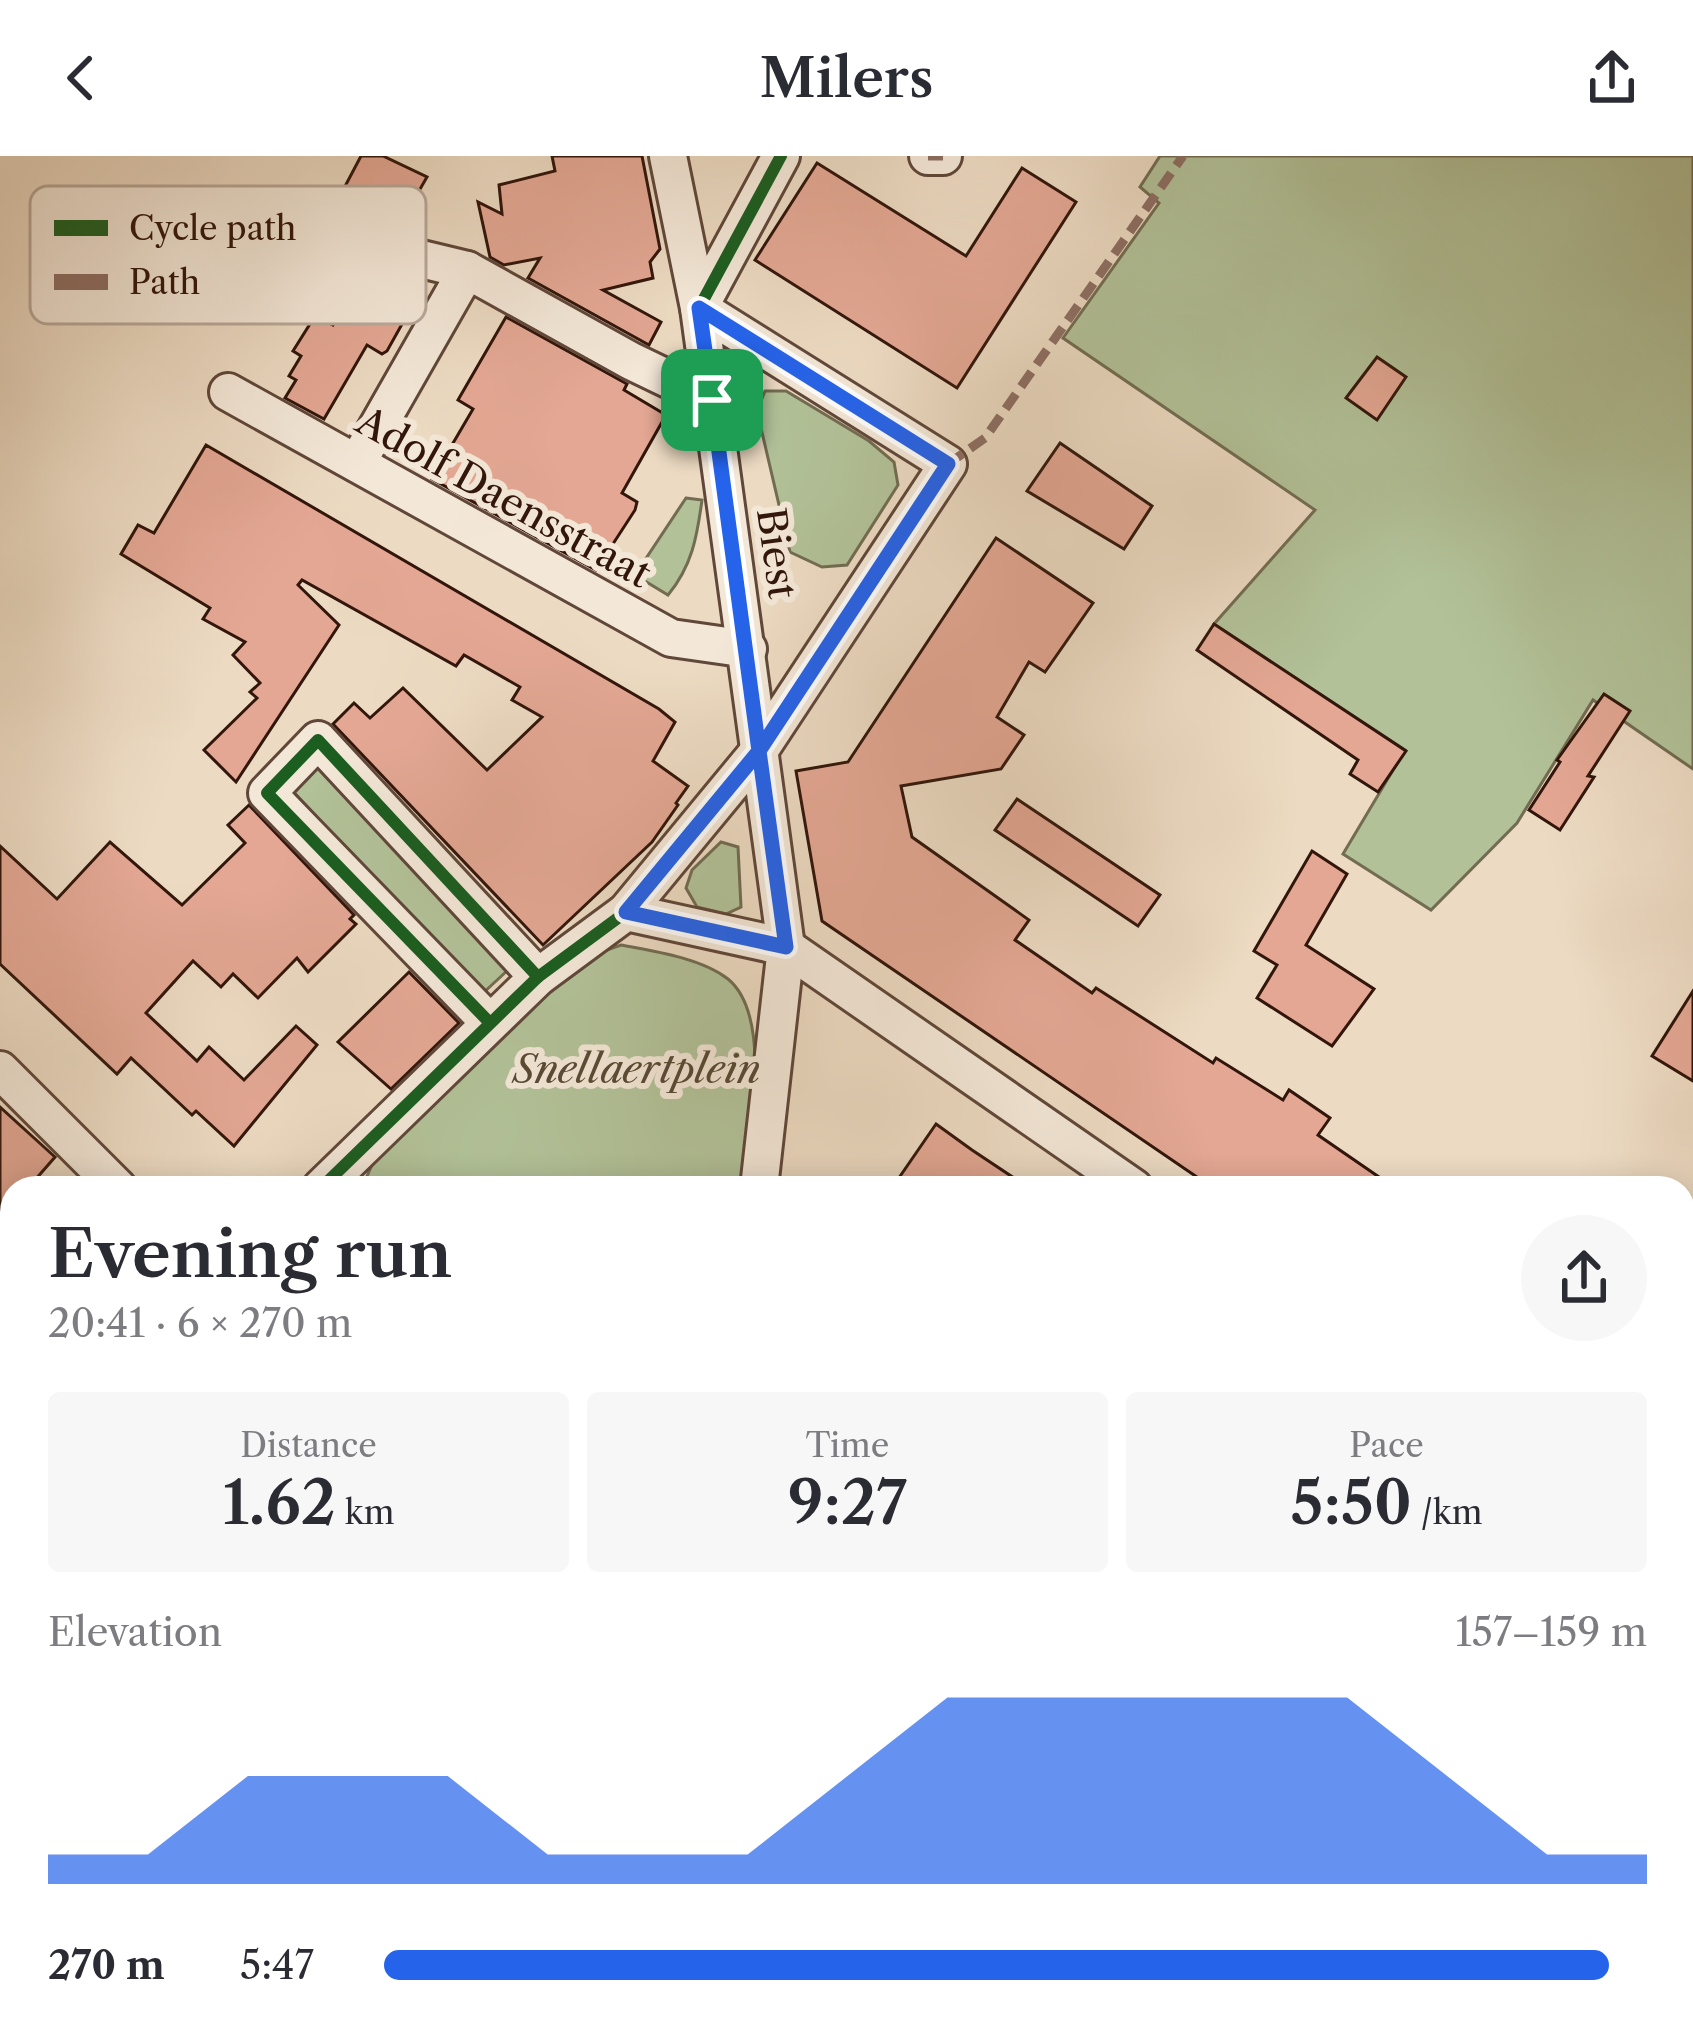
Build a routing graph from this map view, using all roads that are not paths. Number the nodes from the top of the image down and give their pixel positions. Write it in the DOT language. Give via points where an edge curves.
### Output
graph roads {
  1 [pos="668,156"];
  2 [pos="781,156"];
  3 [pos="928,156"];
  4 [pos="943,156"];
  5 [pos="426,260"];
  6 [pos="467,270"];
  7 [pos="699,308"];
  8 [pos="228,392"];
  9 [pos="712,400"];
  10 [pos="357,463"];
  11 [pos="748,649"];
  12 [pos="759,751"];
  13 [pos="626,912"];
  14 [pos="786,947"];
  15 [pos="538,977"];
  16 [pos="489,1022"];
  17 [pos="0,1070"];
  18 [pos="106,1176"];
  19 [pos="333,1176"];
  20 [pos="760,1176"];
  21 [pos="1117,1176"];
  1 -- 7 [label="street, Biest"];
  2 -- 7 [label="street"];
  3 -- 4 [label="street"];
  5 -- 6 [label="street"];
  6 -- 9 [label="street"];
  6 -- 10 [label="street"];
  7 -- 9 [label="street, Biest"];
  7 -- 12 [label="street" via="948,464"];
  8 -- 10 [label="street, Adolf Daensstraat"];
  9 -- 11 [label="street, Biest"];
  10 -- 11 [label="street, Adolf Daensstraat" via="671,638"];
  11 -- 12 [label="street, Biest"];
  12 -- 13 [label="street"];
  12 -- 14 [label="street, Biest"];
  13 -- 14 [label="street"];
  13 -- 15 [label="street"];
  14 -- 20 [label="street, Biest"];
  14 -- 21 [label="street"];
  15 -- 16 [label="street"];
  15 -- 16 [label="street" via="318,740 267,793"];
  16 -- 19 [label="street"];
  17 -- 18 [label="street"];
}
